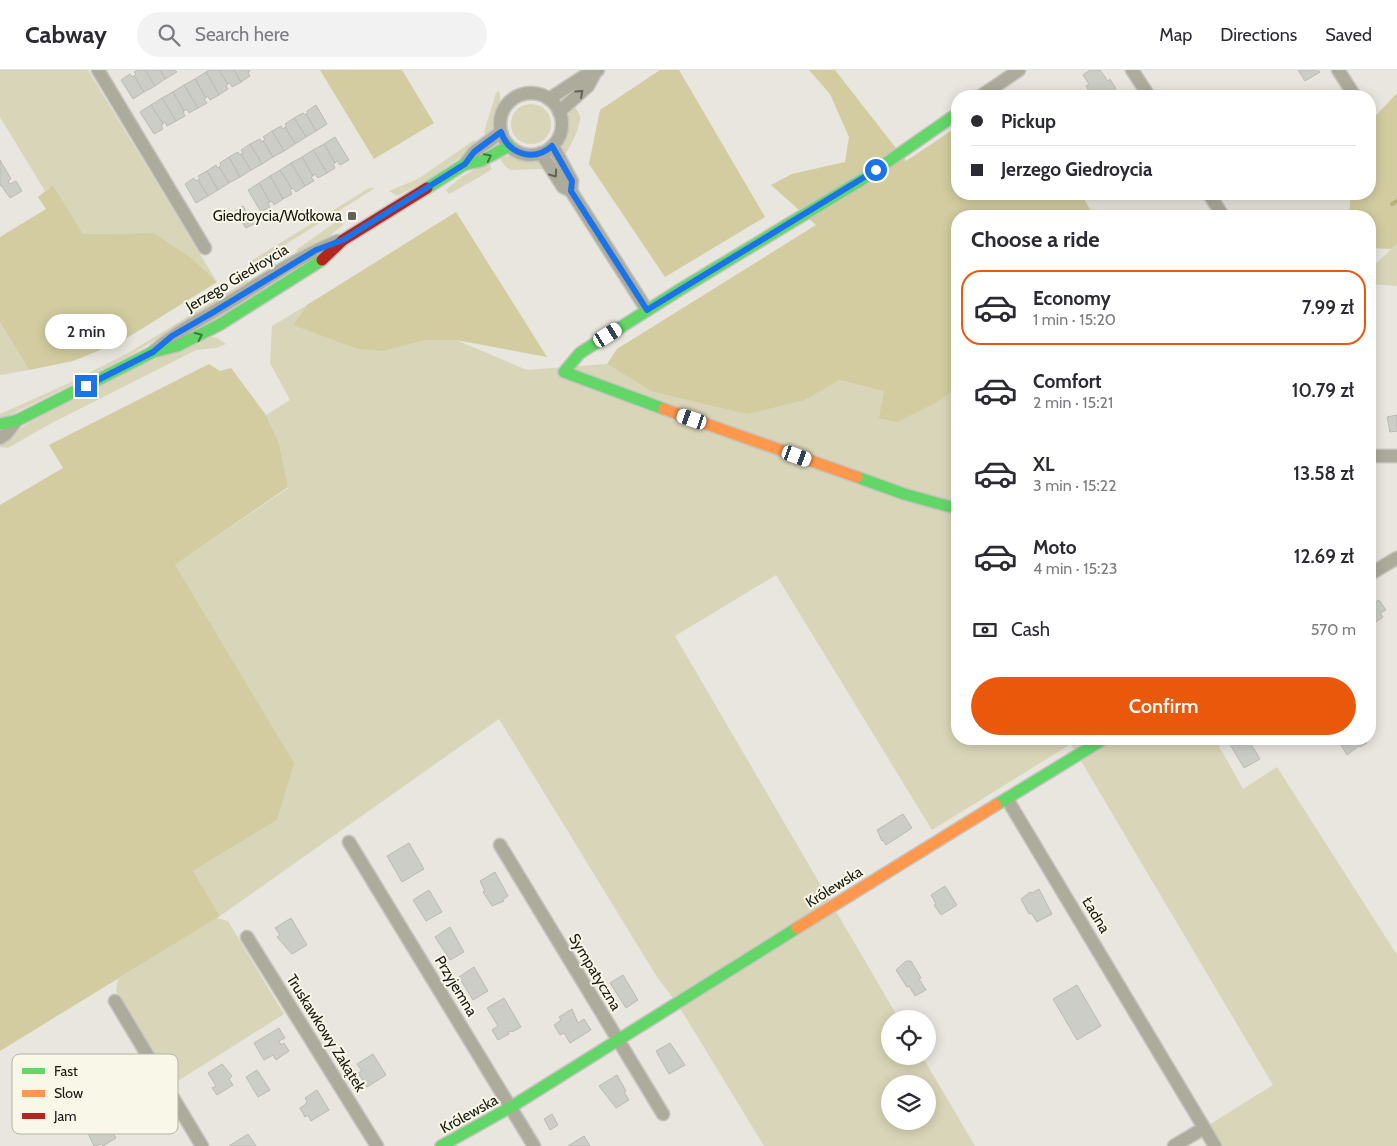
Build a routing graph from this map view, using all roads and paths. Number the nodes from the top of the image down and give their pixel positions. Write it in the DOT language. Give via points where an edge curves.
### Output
graph roads {
  1 [pos="98,70"];
  2 [pos="597,70"];
  3 [pos="1019,70"];
  4 [pos="1132,70"];
  5 [pos="1338,70"];
  6 [pos="990,90"];
  7 [pos="1145,90"];
  8 [pos="1350,90"];
  9 [pos="549,99"];
  10 [pos="559,112"];
  11 [pos="951,118"];
  12 [pos="501,132"];
  13 [pos="509,146"];
  14 [pos="552,146"];
  15 [pos="541,153"];
  16 [pos="465,164"];
  17 [pos="571,191"];
  18 [pos="343,240"];
  19 [pos="205,248"];
  20 [pos="224,306"];
  21 [pos="647,310"];
  22 [pos="212,313"];
  23 [pos="231,318"];
  24 [pos="220,325"];
  25 [pos="153,352"];
  26 [pos="16,421"];
  27 [pos="0,424"];
  28 [pos="0,438"];
  29 [pos="1376,456"];
  30 [pos="1397,456"];
  31 [pos="951,507"];
  32 [pos="1397,558"];
  33 [pos="1376,570"];
  34 [pos="1094,745"];
  35 [pos="1007,799"];
  36 [pos="349,842"];
  37 [pos="500,845"];
  38 [pos="248,937"];
  39 [pos="115,1001"];
  40 [pos="616,1040"];
  41 [pos="147,1054"];
  42 [pos="178,1106"];
  43 [pos="511,1107"];
  44 [pos="663,1114"];
  45 [pos="1204,1128"];
  46 [pos="202,1146"];
  47 [pos="377,1146"];
  48 [pos="441,1146"];
  49 [pos="534,1146"];
  50 [pos="1174,1146"];
  51 [pos="1215,1146"];
  1 -- 19 [label="street"];
  2 -- 9 [label="street"];
  10 -- 2 [label="street, one-way" via="588,86"];
  3 -- 6 [label="street"];
  4 -- 7 [label="street"];
  5 -- 8 [label="street"];
  9 -- 10 [label="street"];
  9 -- 12 [label="street" via="531,93 513,99 501,116"];
  10 -- 14 [label="street" via="561,130"];
  11 -- 21 [label="street" via="862,179"];
  12 -- 13 [label="street"];
  12 -- 16 [label="street, Jerzego Giedroycia" via="474,152"];
  13 -- 15 [label="street" via="524,154"];
  16 -- 13 [label="street, Jerzego Giedroycia, one-way" via="481,161"];
  14 -- 15 [label="street"];
  14 -- 17 [label="street" via="572,181"];
  15 -- 17 [label="street, one-way" via="564,187"];
  16 -- 18 [label="street, Jerzego Giedroycia"];
  17 -- 21 [label="street"];
  18 -- 20 [label="street, Jerzego Giedroycia" via="316,250"];
  18 -- 23 [label="street, Jerzego Giedroycia" via="316,264"];
  20 -- 22 [label="street, Jerzego Giedroycia"];
  20 -- 23 [label="street"];
  21 -- 31 [label="street" via="580,353 564,372 907,495"];
  22 -- 24 [label="street"];
  22 -- 25 [label="street, Jerzego Giedroycia" via="172,336"];
  23 -- 24 [label="street, Jerzego Giedroycia"];
  25 -- 24 [label="street, Jerzego Giedroycia, one-way" via="177,346"];
  25 -- 26 [label="street, Jerzego Giedroycia"];
  26 -- 27 [label="street, Jerzego Giedroycia"];
  26 -- 28 [label="street, Jerzego Giedroycia"];
  29 -- 30 [label="street"];
  32 -- 33 [label="street"];
  34 -- 35 [label="street"];
  35 -- 40 [label="street, Królewska"];
  35 -- 45 [label="street, Ładna"];
  36 -- 43 [label="street, Przyjemna"];
  37 -- 40 [label="street, Sympatyczna"];
  38 -- 47 [label="street, Truskawkowy Zakątek"];
  39 -- 41 [label="street"];
  40 -- 43 [label="street, Królewska"];
  40 -- 44 [label="street, Sympatyczna"];
  42 -- 46 [label="street"];
  43 -- 48 [label="street, Królewska"];
  43 -- 49 [label="street, Przyjemna"];
  45 -- 50 [label="street"];
  45 -- 51 [label="street, Ładna"];
}
